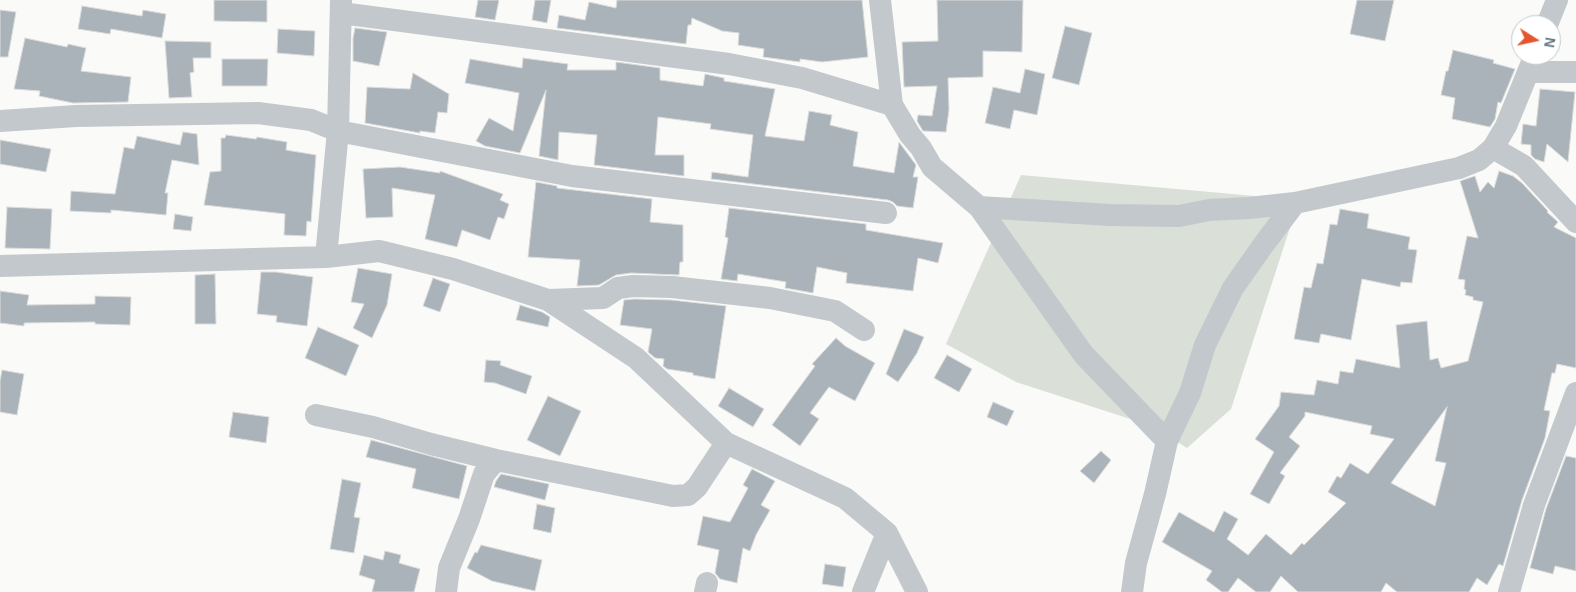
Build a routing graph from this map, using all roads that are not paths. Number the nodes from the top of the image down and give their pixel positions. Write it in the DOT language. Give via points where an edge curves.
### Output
graph roads {
  1 [pos="880,0"];
  2 [pos="1557,0"];
  3 [pos="341,6"];
  4 [pos="1551,15"];
  5 [pos="1530,65"];
  6 [pos="1541,65"];
  7 [pos="1576,72"];
  8 [pos="892,105"];
  9 [pos="0,121"];
  10 [pos="338,131"];
  11 [pos="1493,148"];
  12 [pos="1296,203"];
  13 [pos="979,207"];
  14 [pos="886,213"];
  15 [pos="1576,222"];
  16 [pos="326,257"];
  17 [pos="0,266"];
  18 [pos="548,300"];
  19 [pos="864,330"];
  20 [pos="1576,393"];
  21 [pos="316,415"];
  22 [pos="1167,441"];
  23 [pos="726,443"];
  24 [pos="496,460"];
  25 [pos="887,533"];
  26 [pos="446,592"];
  27 [pos="863,592"];
  28 [pos="917,592"];
  29 [pos="1132,592"];
  30 [pos="1510,592"];
  1 -- 8 [label="street"];
  2 -- 4 [label="street"];
  3 -- 8 [label="street" via="728,64 802,78"];
  3 -- 10 [label="street"];
  5 -- 11 [label="street" via="1506,126"];
  6 -- 7 [label="street"];
  8 -- 13 [label="street" via="932,167"];
  9 -- 10 [label="street" via="76,116 258,113 311,120"];
  10 -- 14 [label="street" via="572,176"];
  10 -- 16 [label="street"];
  11 -- 12 [label="street" via="1479,160 1459,168"];
  11 -- 15 [label="street" via="1524,166"];
  12 -- 13 [label="street" via="1209,210 1179,216"];
  12 -- 22 [label="street" via="1233,288 1205,345 1190,393"];
  13 -- 22 [label="street" via="1084,355"];
  16 -- 17 [label="street"];
  16 -- 18 [label="street" via="379,251 453,269"];
  18 -- 19 [label="street" via="603,298 618,288 633,286 672,287 770,298 835,311"];
  18 -- 23 [label="street" via="636,358"];
  20 -- 30 [label="street" via="1534,505"];
  21 -- 24 [label="street"];
  22 -- 29 [label="street" via="1136,563"];
  23 -- 24 [label="street" via="688,496 673,496"];
  23 -- 25 [label="street" via="845,498"];
  24 -- 26 [label="street" via="484,474 449,568"];
  25 -- 27 [label="street"];
  25 -- 28 [label="street"];
}
